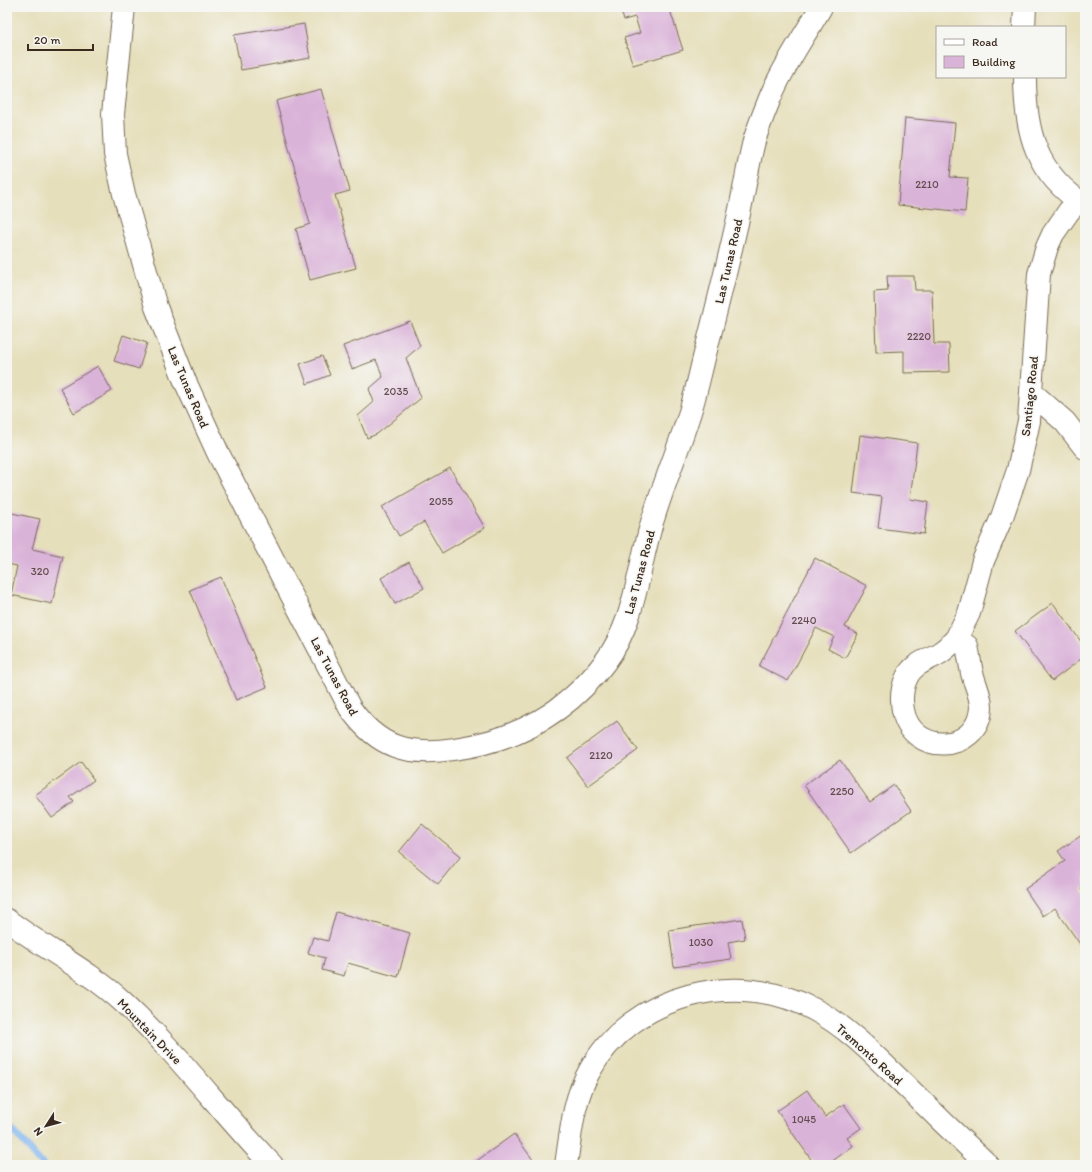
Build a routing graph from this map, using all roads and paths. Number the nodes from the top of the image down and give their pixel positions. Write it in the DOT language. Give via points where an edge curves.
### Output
graph roads {
  1 [pos="124,7"];
  2 [pos="821,7"];
  3 [pos="1025,7"];
  4 [pos="1024,26"];
  5 [pos="1025,78"];
  6 [pos="1082,203"];
  7 [pos="1031,392"];
  8 [pos="1085,448"];
  9 [pos="956,639"];
  10 [pos="7,920"];
  11 [pos="272,1165"];
  12 [pos="566,1165"];
  13 [pos="988,1165"];
  1 -- 2 [label="street, Las Tunas Road" via="113,114 115,154 156,307 185,381 218,453 350,708 380,739 409,751 442,751 476,746 508,736 541,720 582,690 607,660 620,638 632,604 653,518 690,412 754,143 771,96"];
  3 -- 4 [label="street"];
  5 -- 6 [label="street" via="1029,129 1038,153 1051,175 1069,194"];
  6 -- 7 [label="street, Santiago Road" via="1069,211 1053,234 1039,274"];
  7 -- 8 [label="street" via="1065,422"];
  7 -- 9 [label="street, Santiago Road" via="1018,470 984,561 969,613"];
  9 -- 9 [label="street, Santiago Road" via="967,646 972,674 980,696 978,720 964,738 953,743 928,742 909,728 902,704 903,688 914,667 947,648"];
  10 -- 11 [label="street, Mountain Drive" via="23,933 83,970 122,1001 158,1036 241,1133"];
  12 -- 13 [label="street, Tremonto Road" via="579,1094 589,1071 605,1046 623,1029 649,1011 670,1001 694,994 731,990 756,991 792,999 837,1023 863,1044"];
}
